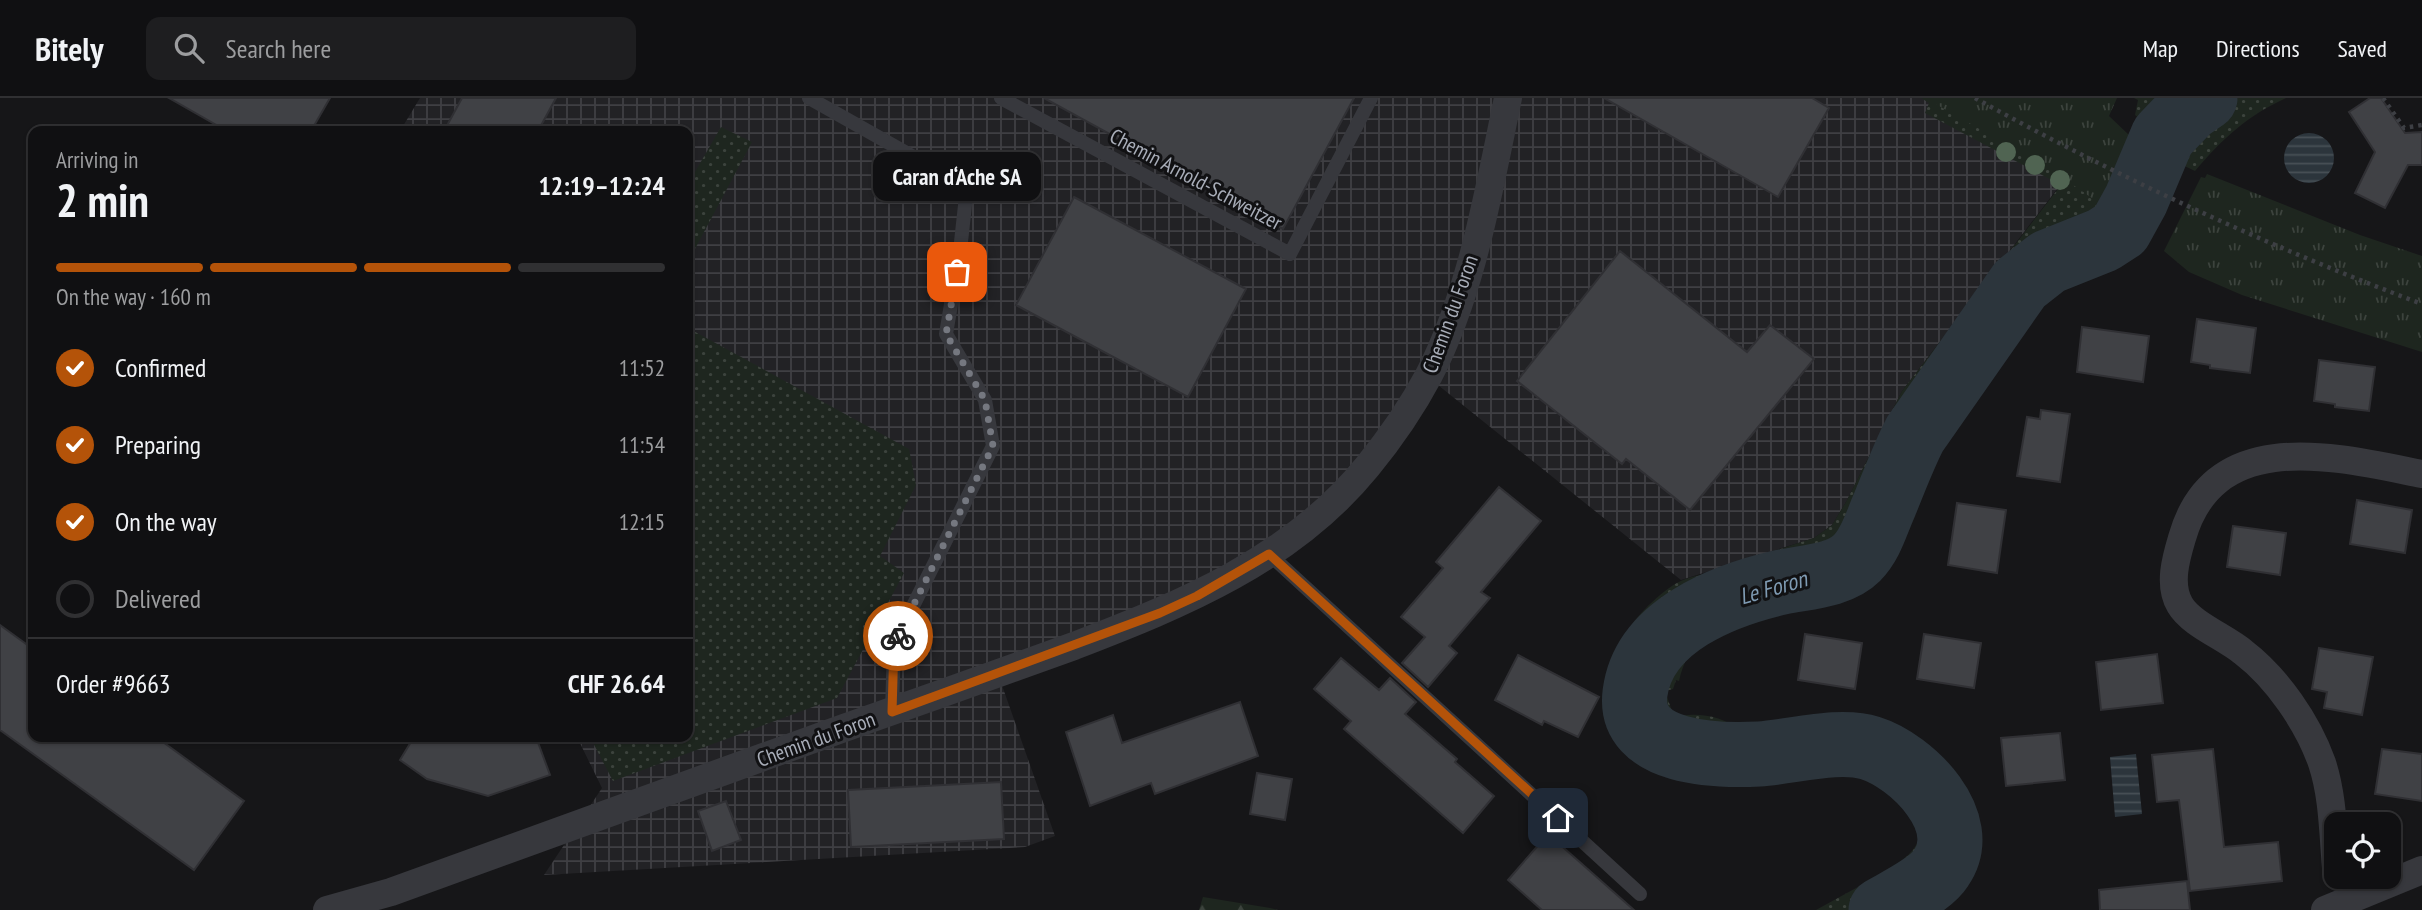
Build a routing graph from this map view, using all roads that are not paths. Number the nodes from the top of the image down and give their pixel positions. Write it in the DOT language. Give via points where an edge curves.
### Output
graph roads {
  1 [pos="809,98"];
  2 [pos="1001,98"];
  3 [pos="1371,98"];
  4 [pos="1508,98"];
  5 [pos="2422,474"];
  6 [pos="1269,554"];
  7 [pos="892,712"];
  8 [pos="2329,812"];
  9 [pos="2422,870"];
  10 [pos="1640,894"];
  11 [pos="2334,896"];
  12 [pos="327,910"];
  1 -- 7 [label="lane" via="967,187 946,334 985,400 993,446 894,644"];
  2 -- 3 [label="lane, Chemin Arnold-Schweitzer" via="1290,254"];
  4 -- 6 [label="street, Chemin du Foron" via="1464,285 1428,377 1365,469 1316,518"];
  5 -- 8 [label="street" via="2305,455 2243,465 2215,482 2200,498 2187,520 2177,556 2175,592 2180,605 2245,653 2280,690 2305,727 2322,763"];
  6 -- 7 [label="street, Chemin du Foron" via="1160,613"];
  6 -- 10 [label="lane"];
  7 -- 12 [label="street, Chemin du Foron" via="391,892"];
  9 -- 11 [label="street"];
}
